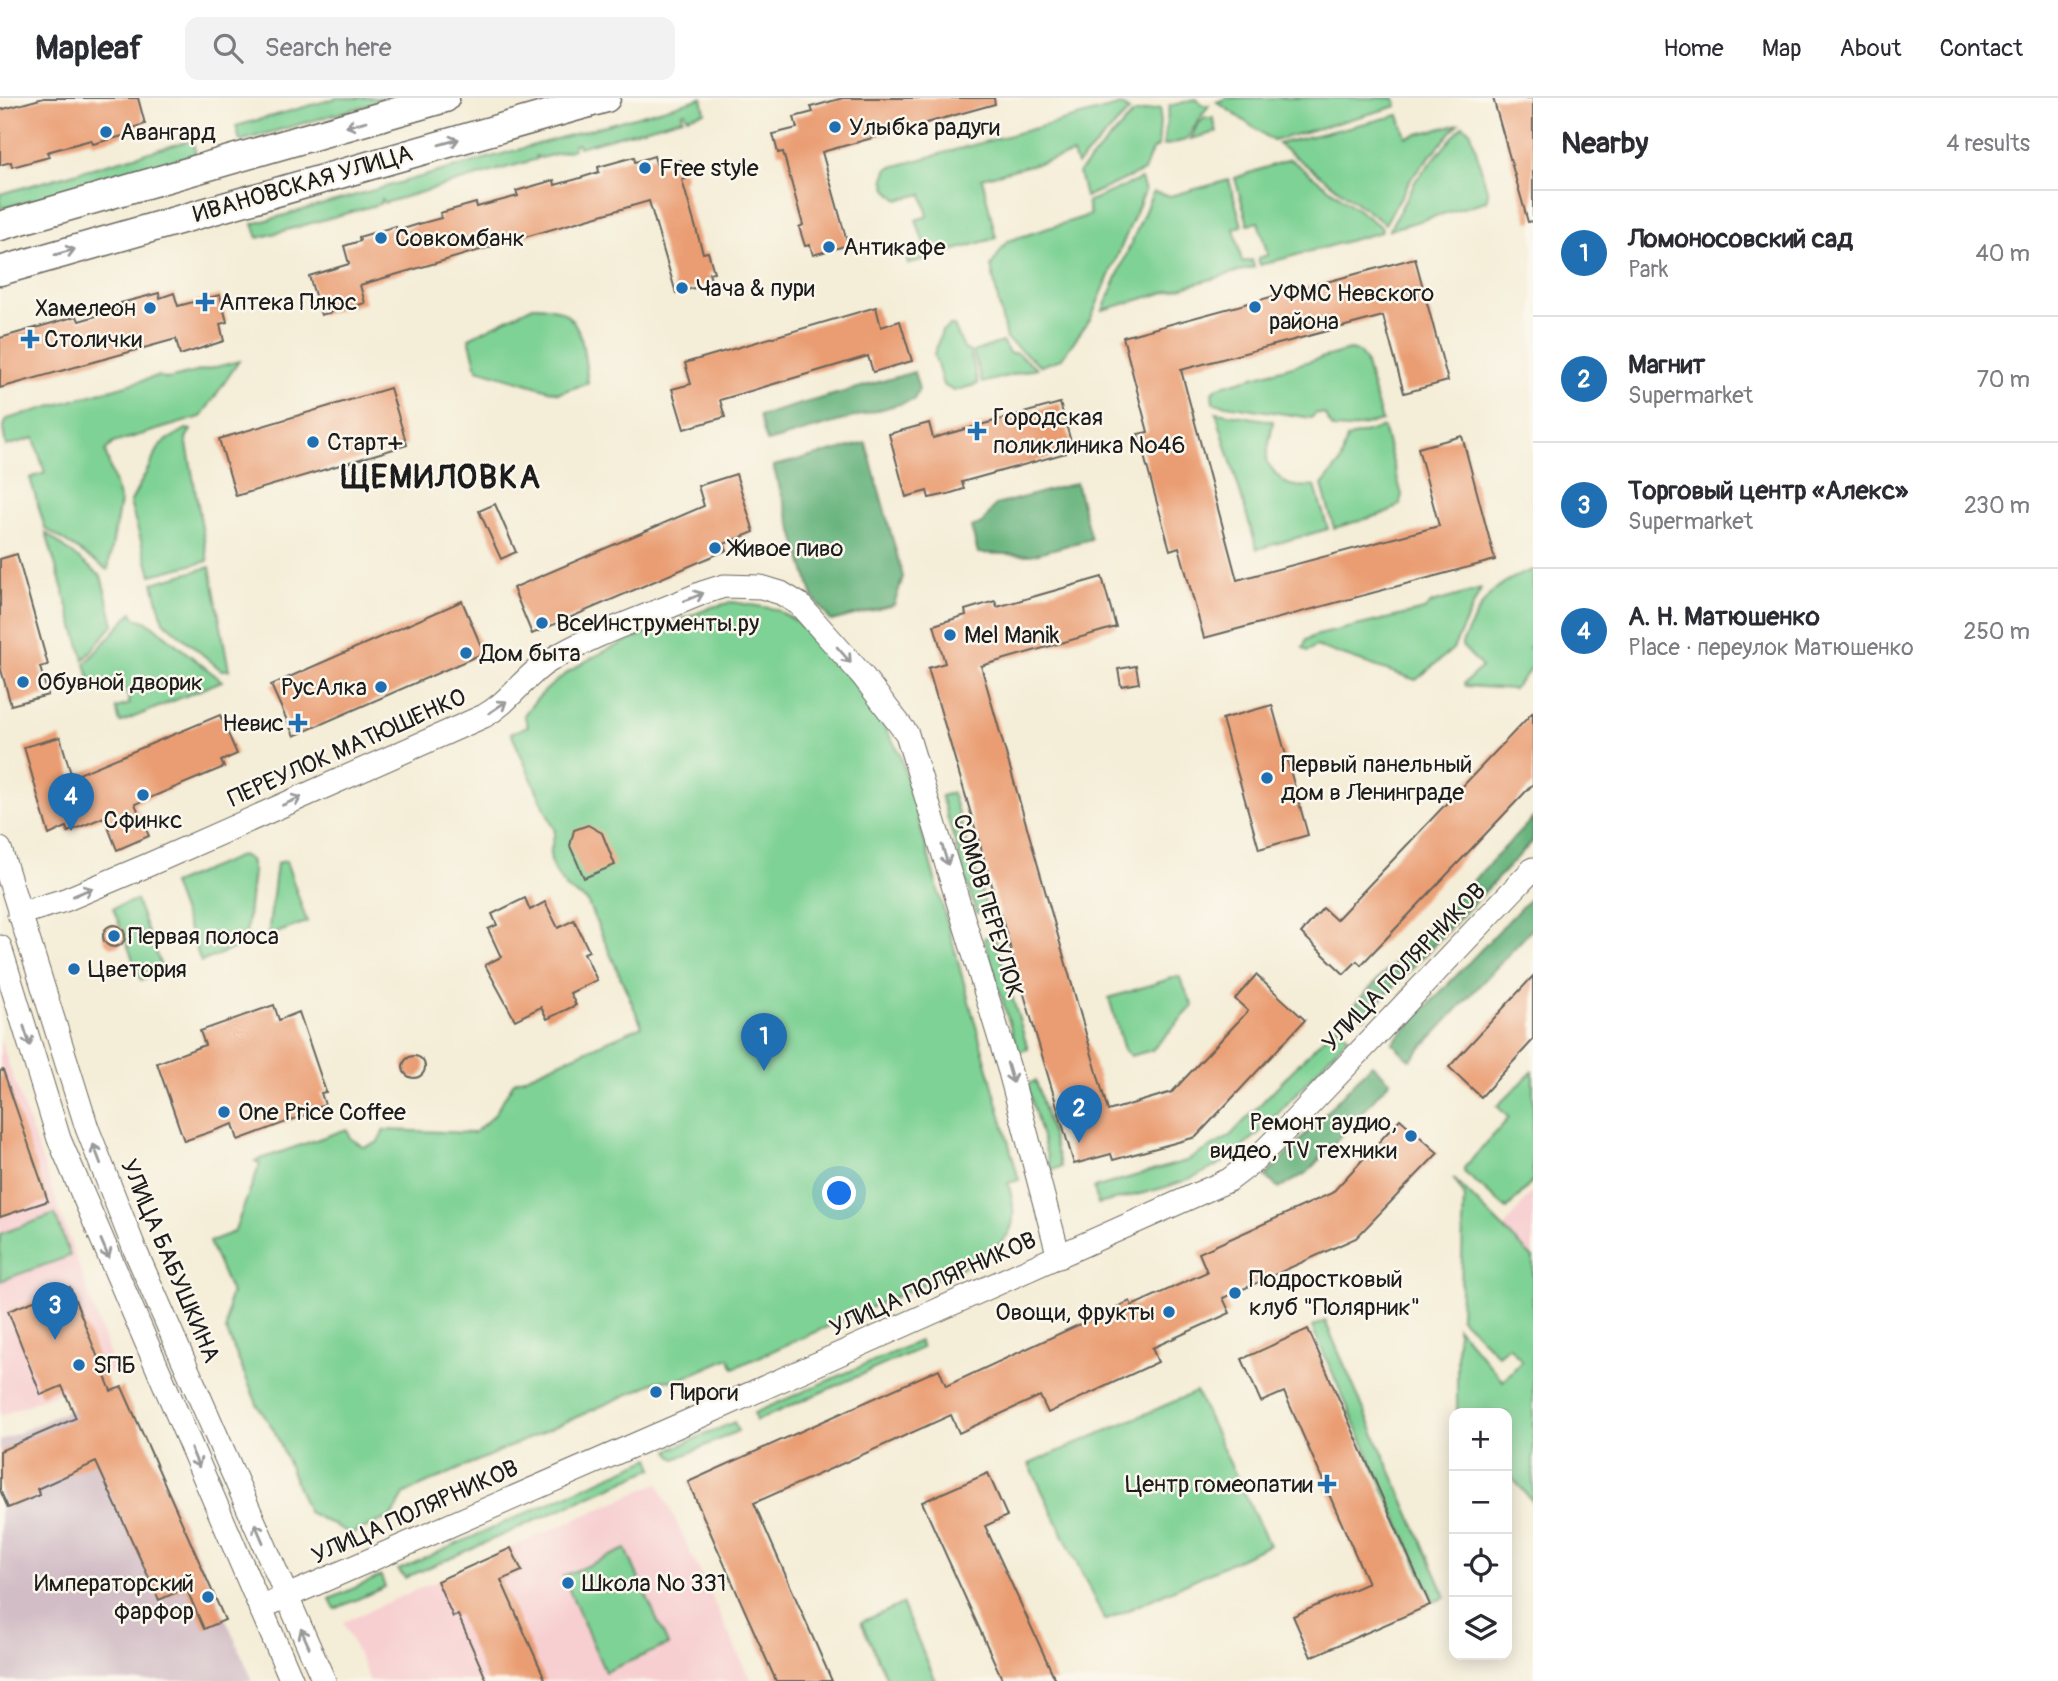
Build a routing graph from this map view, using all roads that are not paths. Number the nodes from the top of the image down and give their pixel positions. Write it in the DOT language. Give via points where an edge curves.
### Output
graph roads {
  1 [pos="445,98"];
  2 [pos="606,98"];
  3 [pos="0,226"];
  4 [pos="0,271"];
  5 [pos="799,604"];
  6 [pos="0,849"];
  7 [pos="1533,869"];
  8 [pos="19,915"];
  9 [pos="0,947"];
  10 [pos="42,990"];
  11 [pos="8,1003"];
  12 [pos="1059,1257"];
  13 [pos="286,1596"];
  14 [pos="260,1608"];
  15 [pos="292,1681"];
  16 [pos="324,1681"];
  1 -- 3 [label="main road, ИВАНОВСКАЯ УЛИЦА, one-way"];
  4 -- 2 [label="main road, ИВАНОВСКАЯ УЛИЦА, one-way"];
  8 -- 5 [label="street, ПЕРЕУЛОК МАТЮШЕНКО, one-way" via="148,865 484,716 505,704 548,662 702,593 724,586 761,587"];
  5 -- 12 [label="street, СОМОВ ПЕРЕУЛОК, one-way" via="907,734 1010,1072"];
  6 -- 8 [label="street, УЛИЦА БАБУШКИНА"];
  7 -- 12 [label="street, УЛИЦА ПОЛЯРНИКОВ" via="1254,1161 1219,1185"];
  8 -- 10 [label="street, УЛИЦА БАБУШКИНА"];
  9 -- 11 [label="street"];
  10 -- 11 [label="street"];
  13 -- 10 [label="street, УЛИЦА БАБУШКИНА, one-way" via="135,1250 87,1128"];
  11 -- 14 [label="street, one-way" via="59,1139"];
  12 -- 13 [label="street, УЛИЦА ПОЛЯРНИКОВ"];
  13 -- 14 [label="street, УЛИЦА ПОЛЯРНИКОВ"];
  16 -- 13 [label="street, УЛИЦА БАБУШКИНА, one-way"];
  14 -- 15 [label="street"];
}
